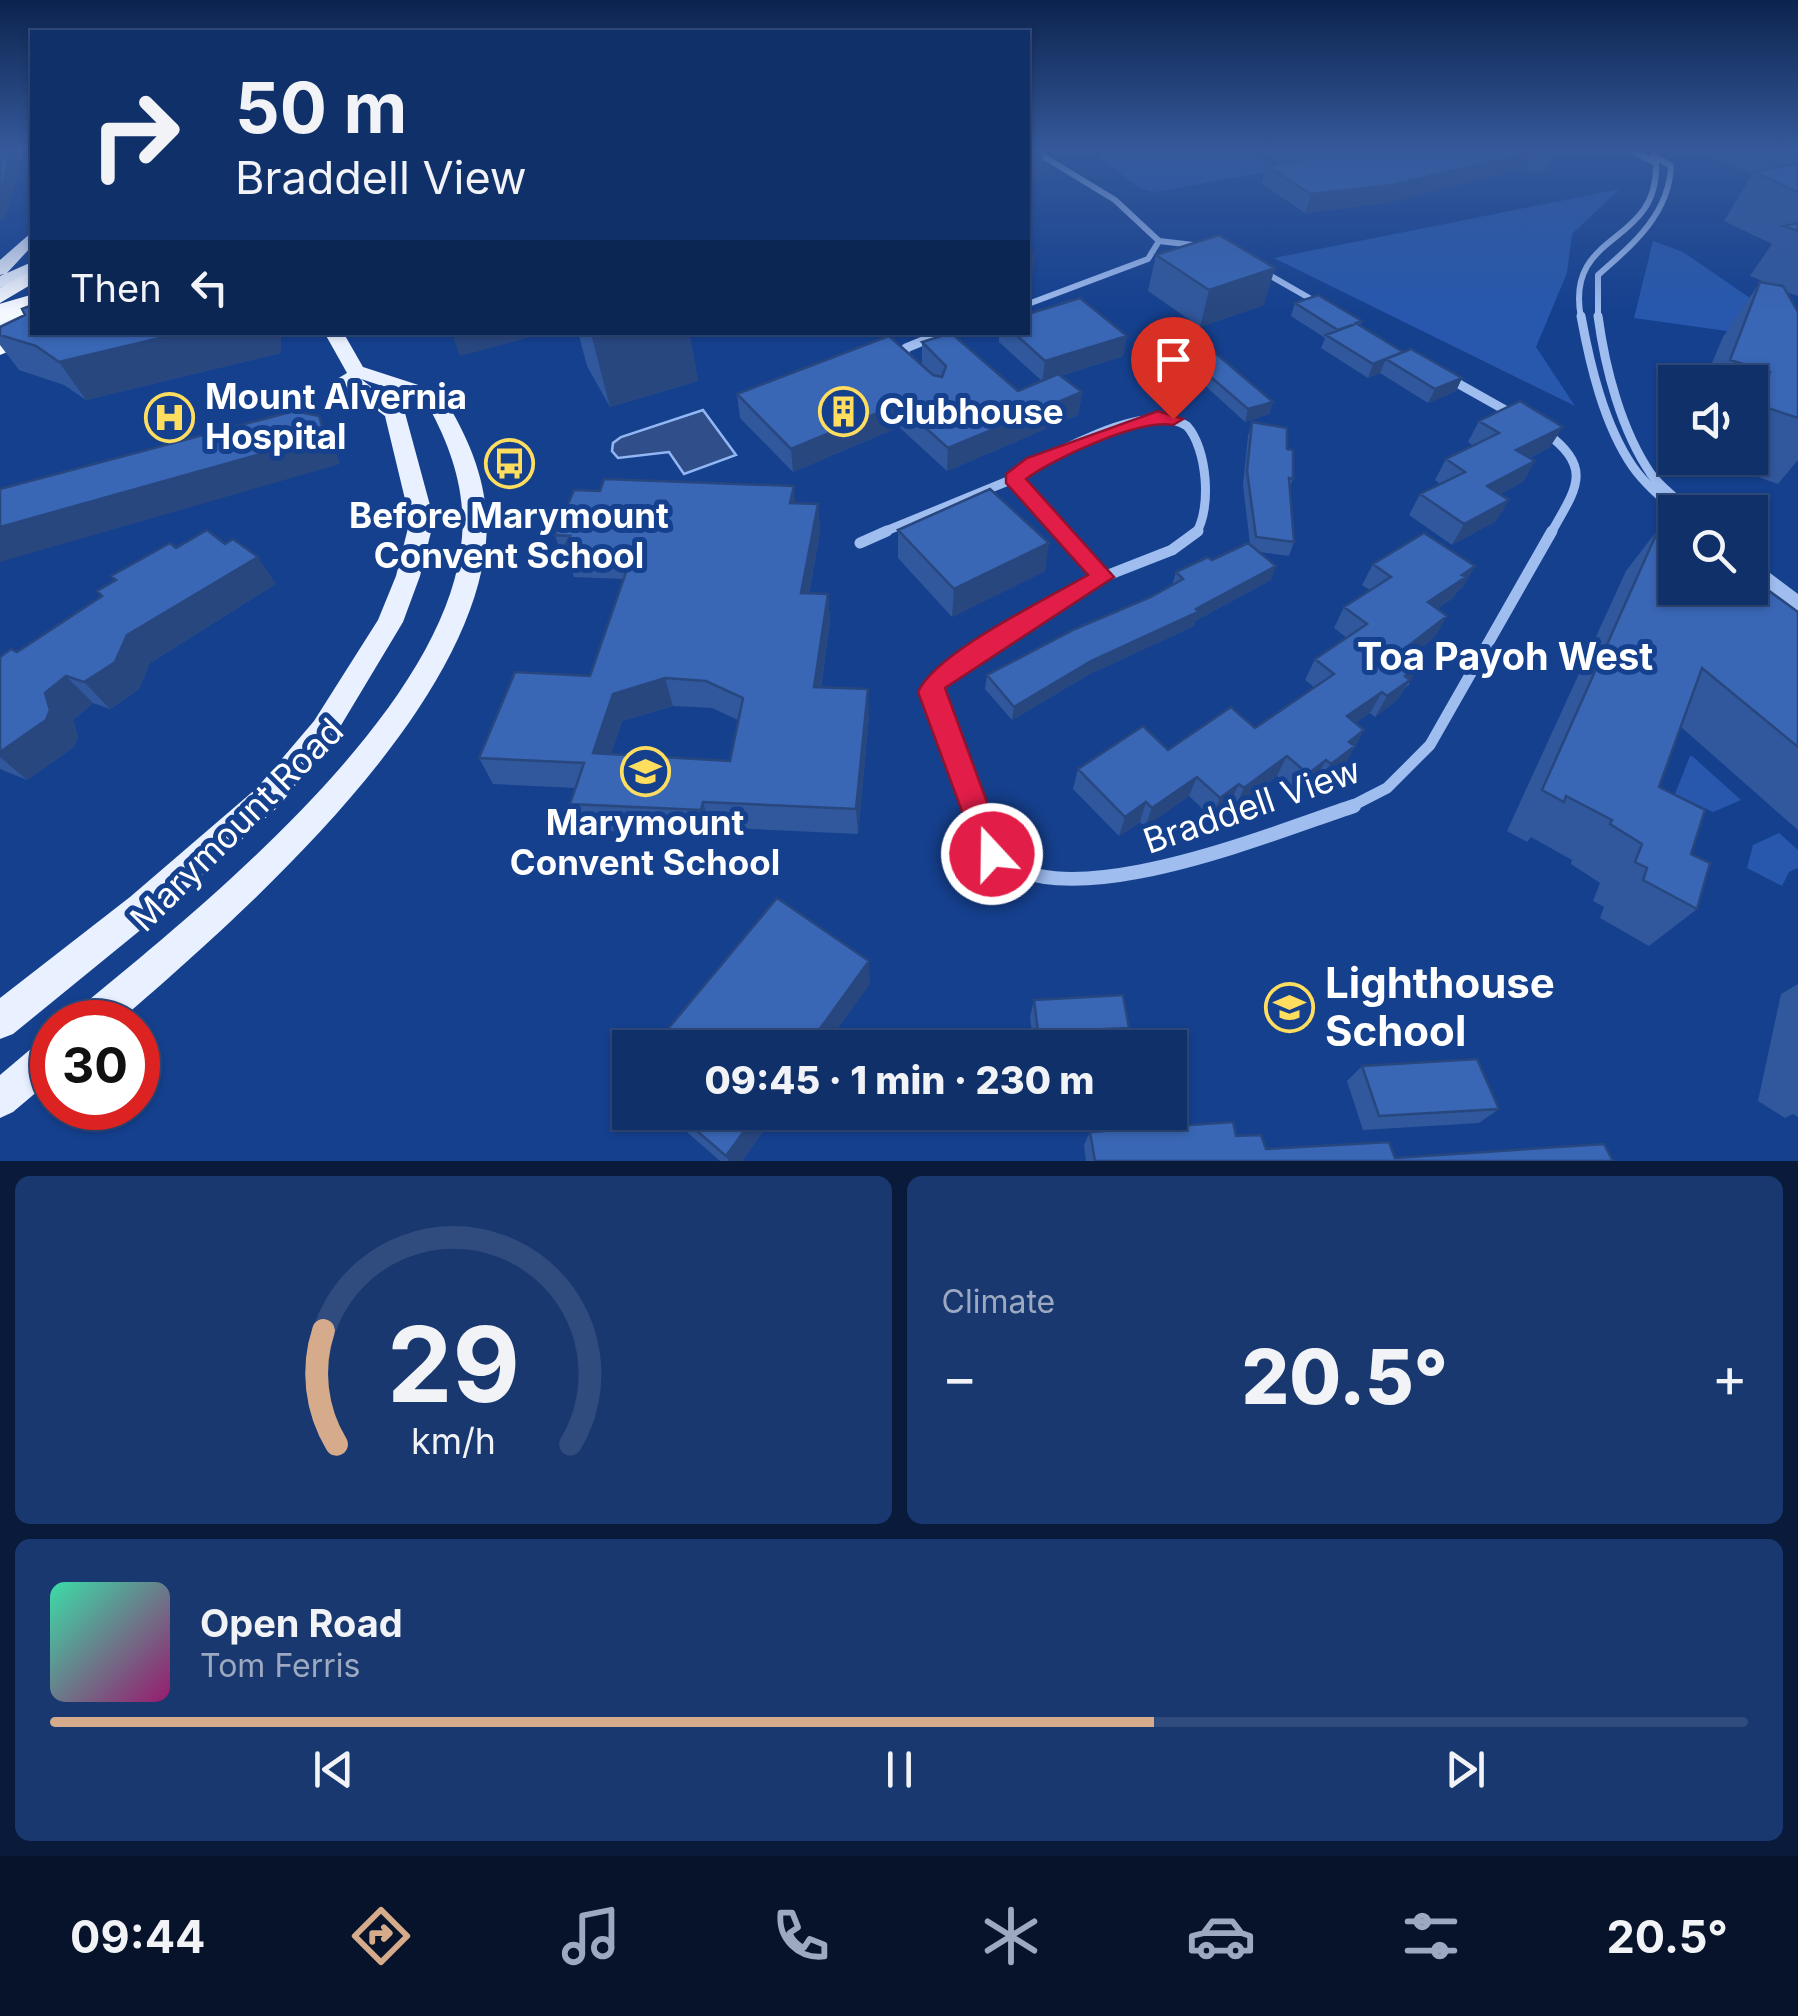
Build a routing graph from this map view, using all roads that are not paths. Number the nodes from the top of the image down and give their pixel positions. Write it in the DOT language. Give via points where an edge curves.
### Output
graph roads {
  1 [pos="1120,204"];
  2 [pos="1647,204"];
  3 [pos="1661,204"];
  4 [pos="30,239"];
  5 [pos="1159,240"];
  6 [pos="1221,251"];
  7 [pos="1253,266"];
  8 [pos="30,268"];
  9 [pos="0,270"];
  10 [pos="30,277"];
  11 [pos="0,283"];
  12 [pos="0,298"];
  13 [pos="30,303"];
  14 [pos="1030,303"];
  15 [pos="1322,306"];
  16 [pos="30,312"];
  17 [pos="0,320"];
  18 [pos="37,335"];
  19 [pos="320,335"];
  20 [pos="334,335"];
  21 [pos="938,335"];
  22 [pos="0,350"];
  23 [pos="915,370"];
  24 [pos="1443,375"];
  25 [pos="1013,478"];
  26 [pos="1660,495"];
  27 [pos="1674,495"];
  28 [pos="860,544"];
  29 [pos="1103,577"];
  30 [pos="1768,578"];
  31 [pos="1768,589"];
  32 [pos="1798,601"];
  33 [pos="1798,610"];
  34 [pos="117,1000"];
  35 [pos="0,1022"];
  36 [pos="30,1074"];
  37 [pos="0,1099"];
  1 -- 5 [label="street"];
  2 -- 26 [label="street" via="1582,270 1576,286 1612,432 1632,468"];
  3 -- 27 [label="street" via="1598,275 1600,335 1630,434 1653,476"];
  4 -- 9 [label="main road"];
  5 -- 6 [label="street"];
  5 -- 14 [label="street" via="1148,260"];
  7 -- 15 [label="street"];
  8 -- 11 [label="main road"];
  10 -- 12 [label="highway"];
  13 -- 17 [label="highway, bridge"];
  16 -- 17 [label="main road"];
  18 -- 22 [label="highway"];
  19 -- 35 [label="main road, Marymount Road" via="342,376 395,414 410,460 422,520 390,622 324,729 268,797"];
  20 -- 34 [label="main road, Marymount Road" via="355,372 433,396 467,459 472,560 453,619 378,744 339,790 190,938"];
  21 -- 23 [label="street" via="906,348 904,359"];
  24 -- 29 [label="street, Braddell View" via="1566,447 1578,471 1576,487 1430,745 1364,803 1147,873 1090,881 1020,870 992,854 931,692 935,682"];
  25 -- 28 [label="street, Braddell View"];
  25 -- 29 [label="street"];
  25 -- 29 [label="street, Braddell View" via="1034,463 1158,417 1194,433 1203,446 1202,525 1190,542"];
  30 -- 32 [label="street"];
  31 -- 33 [label="street"];
  36 -- 37 [label="main road"];
}
